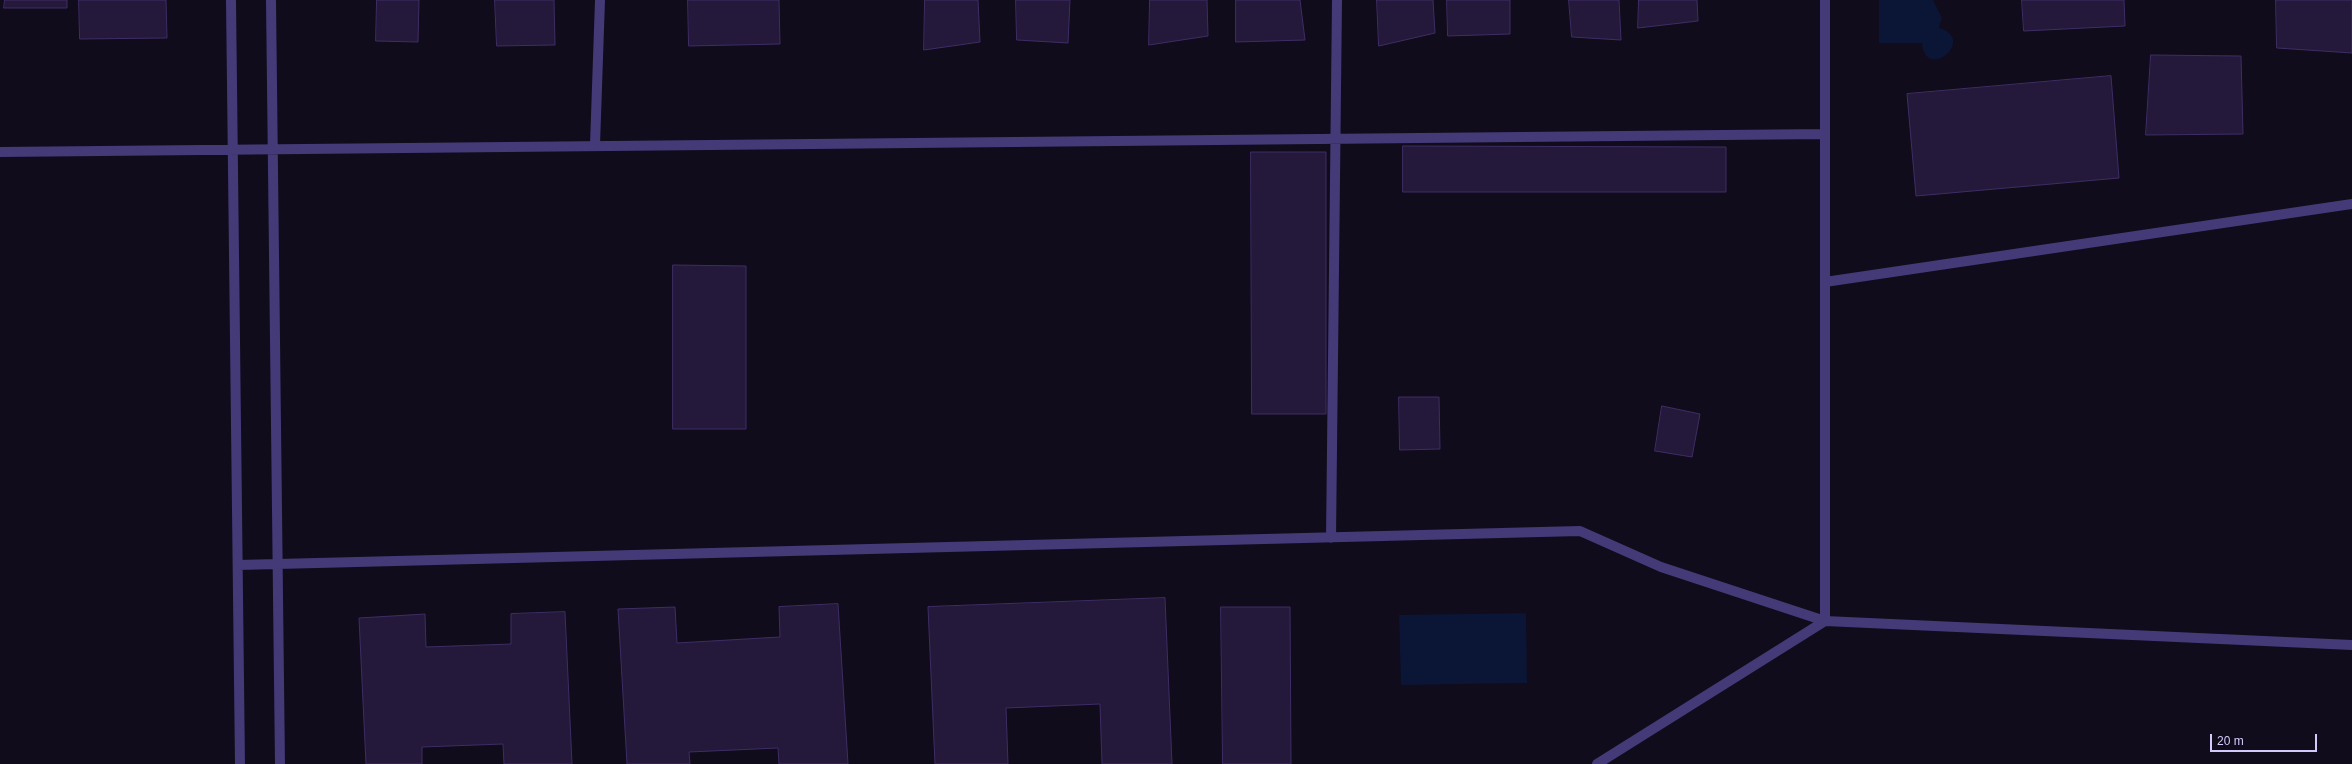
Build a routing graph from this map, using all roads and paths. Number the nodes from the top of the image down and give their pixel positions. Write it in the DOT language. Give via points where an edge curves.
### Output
graph roads {
  1 [pos="231,0"];
  2 [pos="271,0"];
  3 [pos="600,0"];
  4 [pos="1338,0"];
  5 [pos="1825,0"];
  6 [pos="1825,134"];
  7 [pos="1336,138"];
  8 [pos="595,145"];
  9 [pos="233,149"];
  10 [pos="273,149"];
  11 [pos="0,152"];
  12 [pos="2352,204"];
  13 [pos="1825,282"];
  14 [pos="1331,538"];
  15 [pos="278,565"];
  16 [pos="238,566"];
  17 [pos="1825,621"];
  18 [pos="2352,645"];
  19 [pos="240,764"];
  20 [pos="280,764"];
  21 [pos="1597,764"];
  1 -- 9 [label="street"];
  2 -- 10 [label="street"];
  3 -- 8 [label="street"];
  4 -- 7 [label="street"];
  5 -- 6 [label="street"];
  6 -- 7 [label="street"];
  6 -- 13 [label="street"];
  7 -- 8 [label="street"];
  7 -- 14 [label="street"];
  8 -- 10 [label="street"];
  9 -- 10 [label="street"];
  9 -- 11 [label="street"];
  9 -- 16 [label="street"];
  10 -- 15 [label="street"];
  12 -- 13 [label="street"];
  13 -- 17 [label="street"];
  14 -- 15 [label="street"];
  14 -- 17 [label="street" via="1580,532 1661,567"];
  15 -- 16 [label="street"];
  15 -- 20 [label="street"];
  16 -- 19 [label="street"];
  17 -- 18 [label="street"];
  17 -- 21 [label="street"];
}
